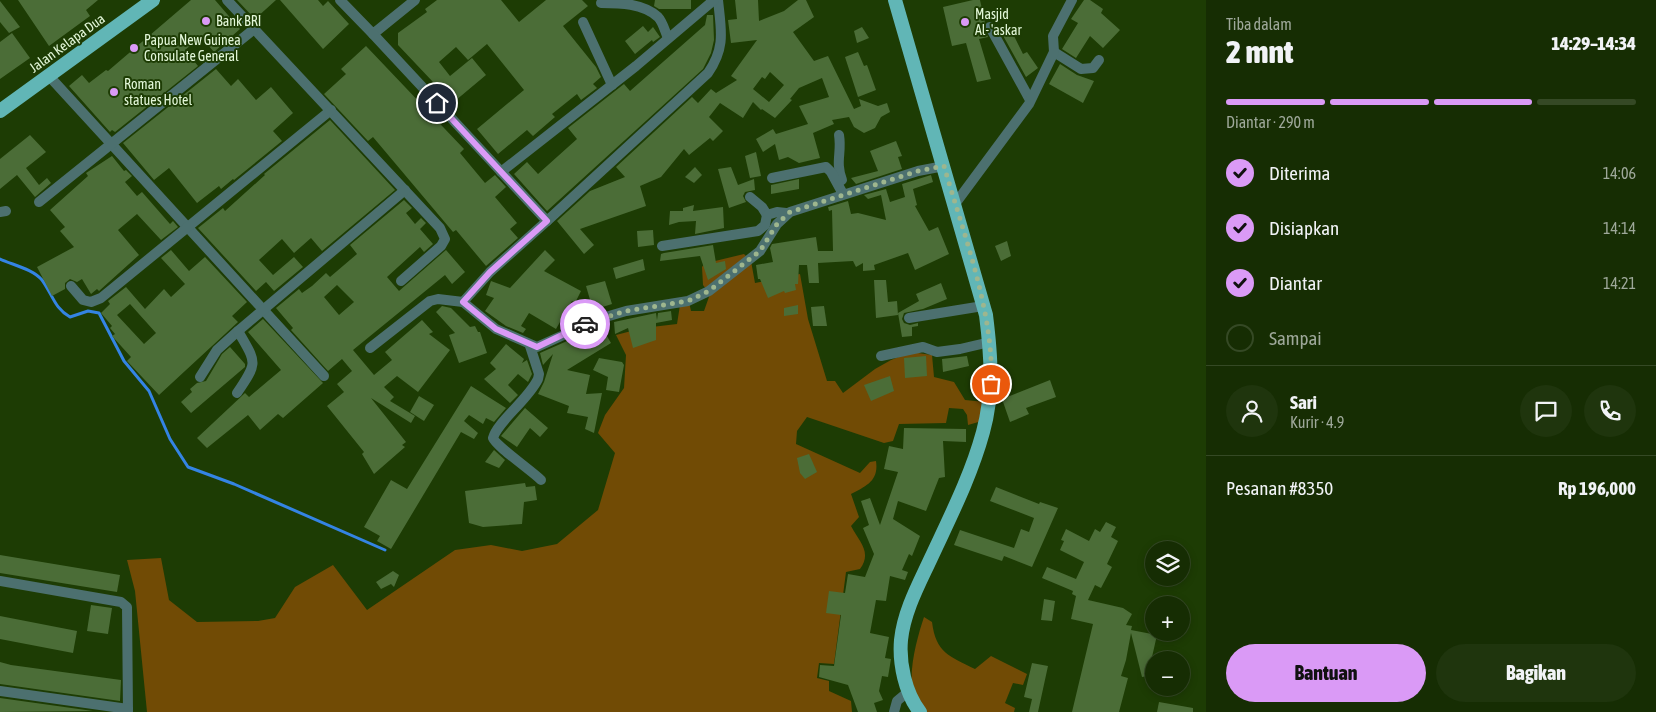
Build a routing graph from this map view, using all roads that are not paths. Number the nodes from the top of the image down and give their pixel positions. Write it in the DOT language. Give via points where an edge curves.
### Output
graph roads {
  1 [pos="153,0"];
  2 [pos="228,0"];
  3 [pos="340,0"];
  4 [pos="415,0"];
  5 [pos="714,0"];
  6 [pos="718,0"];
  7 [pos="895,0"];
  8 [pos="1072,0"];
  9 [pos="601,3"];
  10 [pos="583,22"];
  11 [pos="990,27"];
  12 [pos="253,30"];
  13 [pos="373,34"];
  14 [pos="668,38"];
  15 [pos="1054,52"];
  16 [pos="1099,60"];
  17 [pos="50,76"];
  18 [pos="612,85"];
  19 [pos="1030,100"];
  20 [pos="331,110"];
  21 [pos="0,111"];
  22 [pos="839,135"];
  23 [pos="110,144"];
  24 [pos="944,166"];
  25 [pos="501,172"];
  26 [pos="772,178"];
  27 [pos="406,190"];
  28 [pos="844,193"];
  29 [pos="750,197"];
  30 [pos="39,202"];
  31 [pos="955,204"];
  32 [pos="786,214"];
  33 [pos="767,215"];
  34 [pos="547,221"];
  35 [pos="187,227"];
  36 [pos="662,246"];
  37 [pos="401,281"];
  38 [pos="70,286"];
  39 [pos="463,302"];
  40 [pos="984,306"];
  41 [pos="263,308"];
  42 [pos="909,318"];
  43 [pos="238,331"];
  44 [pos="990,342"];
  45 [pos="530,346"];
  46 [pos="370,348"];
  47 [pos="881,356"];
  48 [pos="324,376"];
  49 [pos="200,377"];
  50 [pos="237,393"];
  51 [pos="541,480"];
  52 [pos="0,580"];
  53 [pos="0,691"];
  54 [pos="909,691"];
  55 [pos="128,711"];
  56 [pos="894,712"];
  57 [pos="920,712"];
  1 -- 17 [label="highway, Jalan Kelapa Dua"];
  2 -- 12 [label="street"];
  3 -- 13 [label="street"];
  4 -- 13 [label="street"];
  5 -- 14 [label="street"];
  6 -- 34 [label="street" via="722,36 719,55 708,73"];
  7 -- 24 [label="highway"];
  8 -- 15 [label="street" via="1053,36"];
  9 -- 14 [label="street" via="638,6 658,17"];
  10 -- 18 [label="street"];
  11 -- 19 [label="street"];
  12 -- 20 [label="street"];
  12 -- 23 [label="street"];
  13 -- 25 [label="street"];
  14 -- 18 [label="street"];
  15 -- 16 [label="street" via="1081,69 1093,68"];
  15 -- 19 [label="street"];
  17 -- 21 [label="highway, Jalan Kelapa Dua"];
  17 -- 23 [label="street"];
  18 -- 25 [label="street"];
  19 -- 31 [label="street"];
  20 -- 27 [label="street"];
  20 -- 35 [label="street"];
  22 -- 28 [label="street" via="837,165"];
  23 -- 30 [label="street"];
  23 -- 35 [label="street"];
  24 -- 28 [label="street"];
  24 -- 31 [label="highway"];
  25 -- 34 [label="street"];
  26 -- 28 [label="street" via="826,167"];
  27 -- 37 [label="street" via="440,228 445,240"];
  27 -- 41 [label="street"];
  28 -- 32 [label="street"];
  29 -- 33 [label="street"];
  31 -- 40 [label="highway"];
  32 -- 33 [label="street"];
  32 -- 45 [label="street" via="760,251 709,291 688,301 599,318 545,345"];
  33 -- 36 [label="street" via="765,226 758,231"];
  34 -- 39 [label="street" via="490,272"];
  35 -- 38 [label="street" via="95,301 79,298"];
  35 -- 41 [label="street"];
  39 -- 45 [label="street" via="496,329"];
  39 -- 46 [label="street" via="430,301"];
  40 -- 42 [label="street"];
  40 -- 44 [label="highway"];
  41 -- 43 [label="street"];
  41 -- 48 [label="street"];
  43 -- 49 [label="street" via="217,350"];
  43 -- 50 [label="street" via="254,363 253,370"];
  44 -- 47 [label="street" via="937,352 922,347"];
  44 -- 54 [label="highway" via="990,399 978,449 906,618 901,640 901,663"];
  45 -- 51 [label="street" via="538,379 493,438"];
  52 -- 55 [label="street" via="121,602 127,607"];
  53 -- 55 [label="street"];
  54 -- 56 [label="street" via="897,701"];
  54 -- 57 [label="highway"];
}
